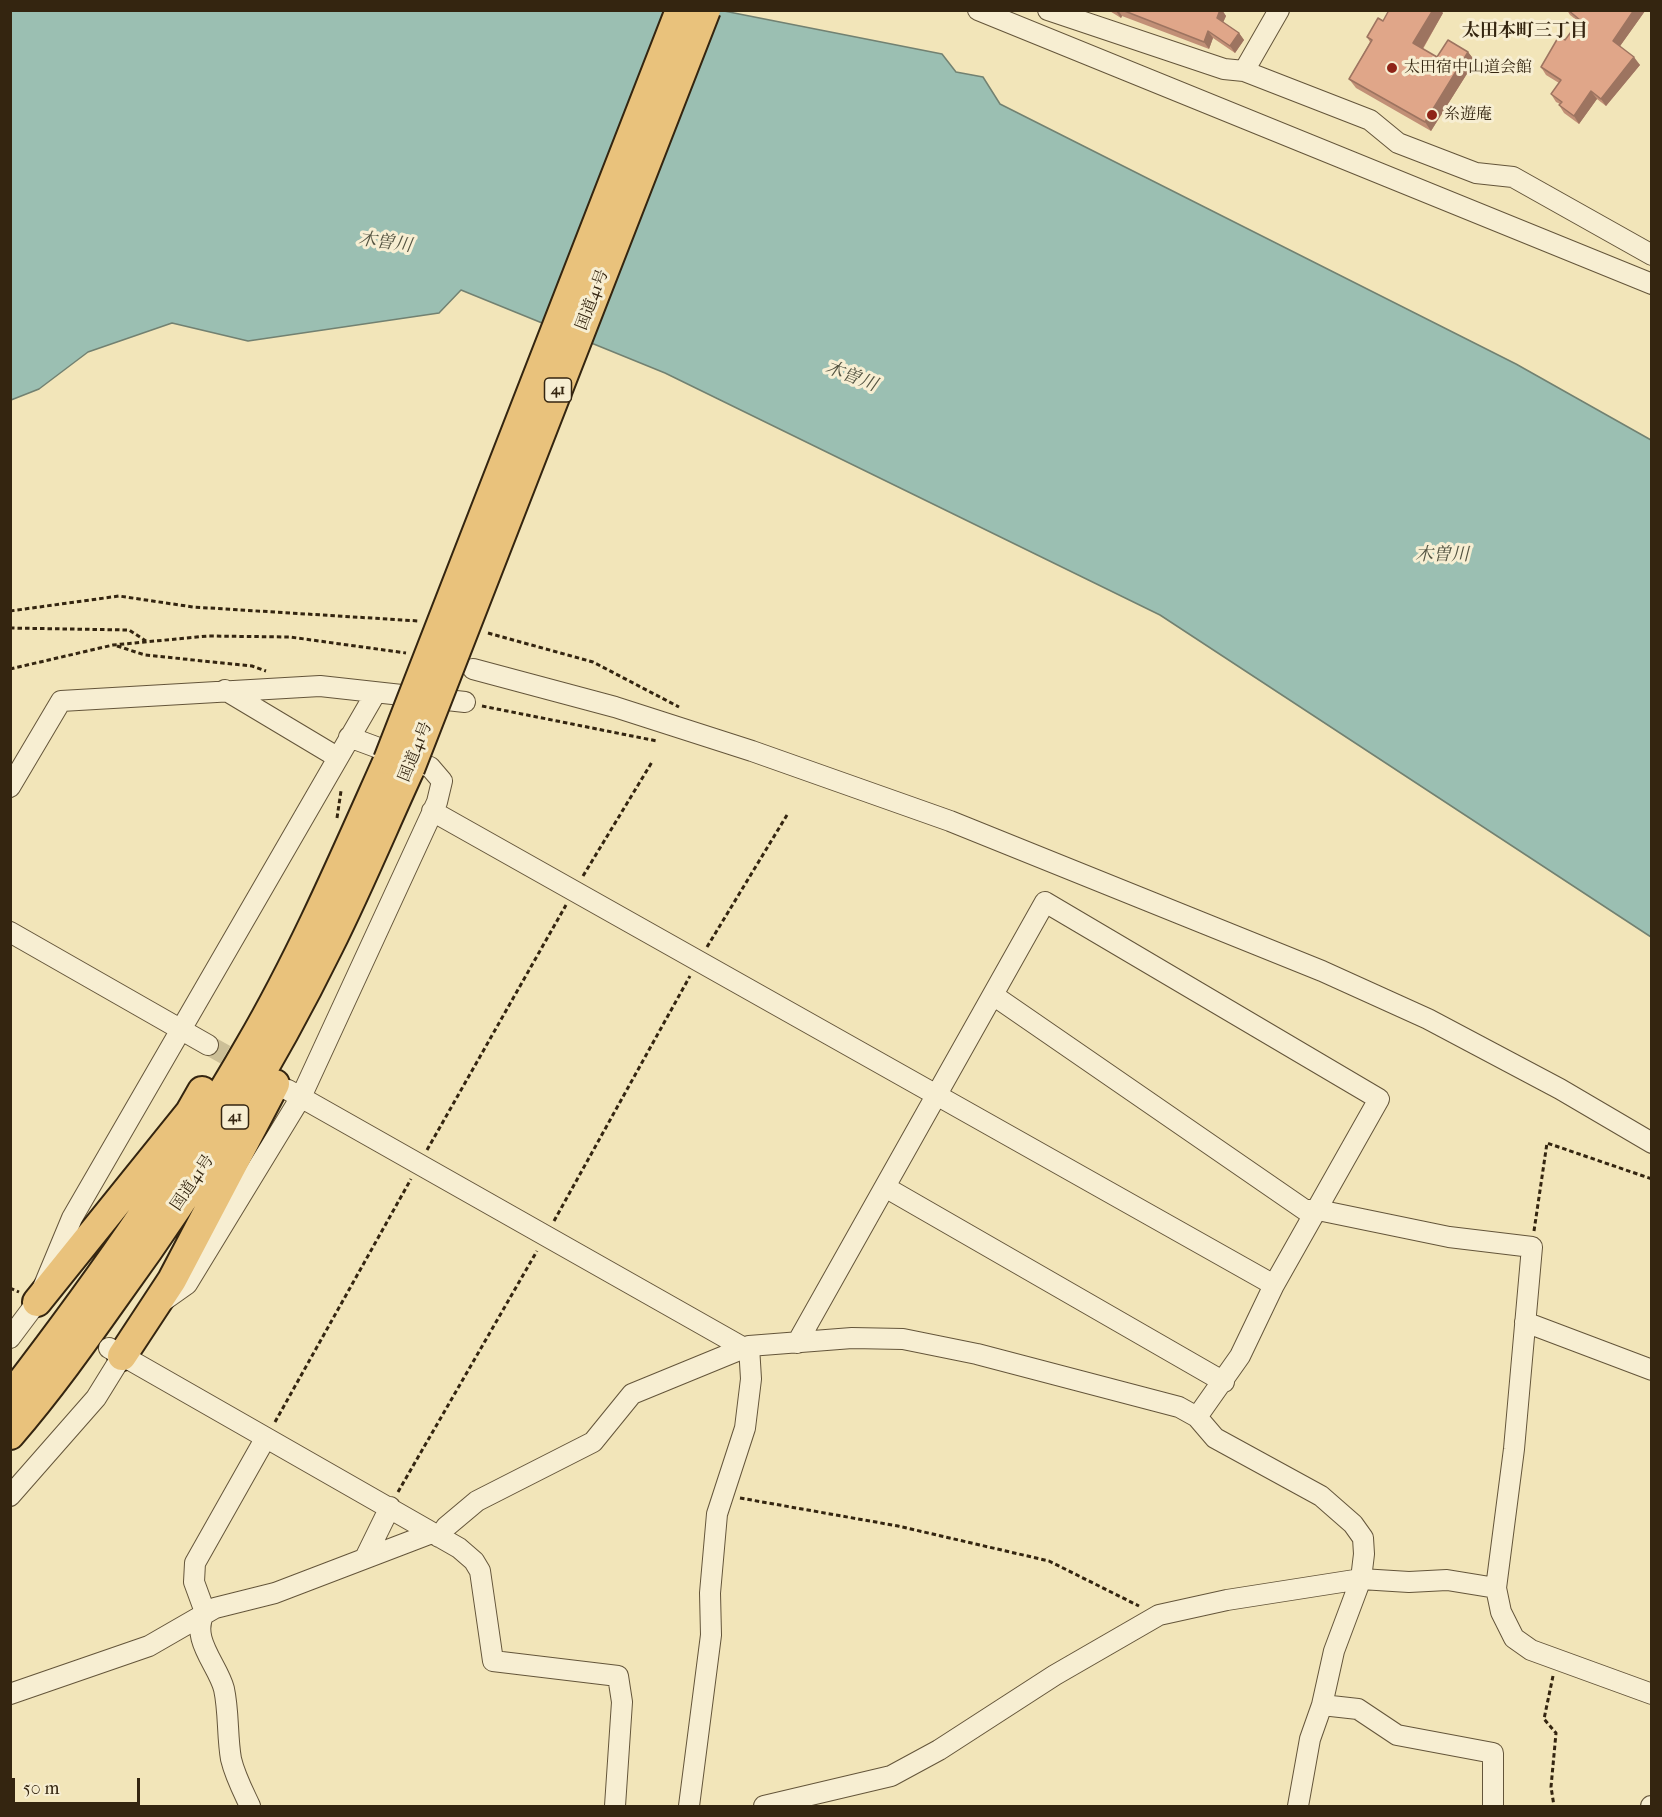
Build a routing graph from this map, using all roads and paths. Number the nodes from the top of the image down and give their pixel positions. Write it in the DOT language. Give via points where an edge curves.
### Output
graph roads {
  1 [pos="680,10"];
  2 [pos="706,10"];
  3 [pos="978,10"];
  4 [pos="1048,10"];
  5 [pos="1279,10"];
  6 [pos="1244,71"];
  7 [pos="1652,255"];
  8 [pos="1652,284"];
  9 [pos="10,611"];
  10 [pos="422,621"];
  11 [pos="10,628"];
  12 [pos="486,632"];
  13 [pos="148,642"];
  14 [pos="113,645"];
  15 [pos="410,653"];
  16 [pos="10,669"];
  17 [pos="473,669"];
  18 [pos="275,673"];
  19 [pos="225,690"];
  20 [pos="375,694"];
  21 [pos="465,702"];
  22 [pos="685,710"];
  23 [pos="349,737"];
  24 [pos="668,743"];
  25 [pos="338,757"];
  26 [pos="652,762"];
  27 [pos="399,765"];
  28 [pos="10,787"];
  29 [pos="432,811"];
  30 [pos="787,815"];
  31 [pos="362,820"];
  32 [pos="575,889"];
  33 [pos="10,932"];
  34 [pos="329,946"];
  35 [pos="699,960"];
  36 [pos="993,995"];
  37 [pos="180,1030"];
  38 [pos="208,1045"];
  39 [pos="295,1093"];
  40 [pos="937,1094"];
  41 [pos="1652,1143"];
  42 [pos="420,1162"];
  43 [pos="1652,1179"];
  44 [pos="885,1187"];
  45 [pos="1318,1210"];
  46 [pos="546,1235"];
  47 [pos="1532,1248"];
  48 [pos="1274,1285"];
  49 [pos="37,1302"];
  50 [pos="156,1305"];
  51 [pos="1526,1322"];
  52 [pos="10,1338"];
  53 [pos="797,1343"];
  54 [pos="746,1347"];
  55 [pos="115,1352"];
  56 [pos="1652,1370"];
  57 [pos="1224,1382"];
  58 [pos="10,1397"];
  59 [pos="1197,1416"];
  60 [pos="10,1435"];
  61 [pos="265,1439"];
  62 [pos="723,1495"];
  63 [pos="10,1496"];
  64 [pos="390,1507"];
  65 [pos="436,1535"];
  66 [pos="365,1558"];
  67 [pos="1361,1579"];
  68 [pos="1496,1588"];
  69 [pos="205,1612"];
  70 [pos="1159,1615"];
  71 [pos="1557,1660"];
  72 [pos="10,1694"];
  73 [pos="1652,1695"];
  74 [pos="1322,1705"];
  75 [pos="250,1806"];
  76 [pos="615,1806"];
  77 [pos="689,1806"];
  78 [pos="764,1806"];
  79 [pos="1298,1806"];
  80 [pos="1493,1806"];
  81 [pos="1554,1806"];
  1 -- 27 [label="highway, 国道41号 / 41, bridge"];
  2 -- 27 [label="highway, 国道41号 / 41, bridge"];
  3 -- 8 [label="street"];
  4 -- 6 [label="street" via="1224,69"];
  5 -- 6 [label="street"];
  6 -- 7 [label="street" via="1370,120 1398,143 1476,173 1513,177"];
  9 -- 10 [label="path" via="119,596 193,607"];
  11 -- 13 [label="path" via="129,630"];
  12 -- 22 [label="path" via="593,663"];
  13 -- 14 [label="path"];
  13 -- 15 [label="path" via="207,636 290,637"];
  14 -- 16 [label="path"];
  14 -- 18 [label="path" via="145,655 252,666"];
  17 -- 41 [label="street" via="752,751 950,821 1322,971 1428,1019"];
  19 -- 20 [label="street" via="320,686"];
  19 -- 25 [label="street"];
  19 -- 28 [label="street" via="61,701"];
  20 -- 21 [label="street"];
  20 -- 23 [label="street"];
  21 -- 24 [label="path"];
  23 -- 25 [label="street"];
  23 -- 29 [label="street" via="430,767 442,781"];
  25 -- 37 [label="street"];
  26 -- 32 [label="path"];
  27 -- 31 [label="highway, 国道41号 / 41"];
  27 -- 34 [label="highway, 国道41号 / 41"];
  29 -- 32 [label="street"];
  29 -- 39 [label="street" via="350,996"];
  30 -- 35 [label="path"];
  31 -- 49 [label="highway" via="343,838 190,1112"];
  31 -- 58 [label="highway, 国道41号 / 41" via="308,935 197,1135 129,1237"];
  32 -- 35 [label="street"];
  32 -- 42 [label="path"];
  33 -- 37 [label="street"];
  34 -- 50 [label="highway" via="318,996 283,1070"];
  34 -- 60 [label="highway, 国道41号 / 41" via="219,1145 75,1353"];
  35 -- 40 [label="street"];
  35 -- 46 [label="path"];
  36 -- 40 [label="street"];
  36 -- 45 [label="street" via="1305,1210"];
  36 -- 45 [label="street" via="1045,902 1379,1100"];
  37 -- 38 [label="street"];
  37 -- 49 [label="street" via="72,1218"];
  39 -- 42 [label="street"];
  39 -- 50 [label="street" via="187,1284"];
  40 -- 44 [label="street"];
  40 -- 48 [label="street"];
  42 -- 46 [label="street"];
  42 -- 61 [label="path"];
  43 -- 47 [label="path" via="1547,1143"];
  44 -- 53 [label="street"];
  44 -- 57 [label="street"];
  45 -- 47 [label="street" via="1449,1237"];
  45 -- 48 [label="street"];
  46 -- 54 [label="street"];
  46 -- 64 [label="path"];
  47 -- 51 [label="street"];
  48 -- 57 [label="street"];
  49 -- 52 [label="street"];
  50 -- 55 [label="highway"];
  51 -- 56 [label="street"];
  51 -- 68 [label="street"];
  53 -- 54 [label="street"];
  53 -- 59 [label="street" via="903,1339 1054,1374 1179,1407"];
  54 -- 62 [label="street" via="751,1379 745,1428"];
  54 -- 65 [label="street" via="632,1394 593,1442 477,1501"];
  55 -- 61 [label="street"];
  55 -- 63 [label="street" via="96,1398"];
  57 -- 59 [label="street"];
  59 -- 67 [label="street" via="1215,1438 1321,1496 1353,1524 1363,1538"];
  61 -- 64 [label="street"];
  61 -- 69 [label="street" via="195,1563 194,1582"];
  62 -- 70 [label="path" via="898,1526 1049,1561"];
  62 -- 77 [label="street" via="717,1514 710,1593 711,1635"];
  64 -- 65 [label="street"];
  64 -- 66 [label="street"];
  65 -- 66 [label="street"];
  65 -- 76 [label="street" via="459,1548 480,1571 493,1662 618,1676 622,1702"];
  66 -- 69 [label="street" via="275,1593"];
  67 -- 68 [label="street" via="1447,1580"];
  67 -- 70 [label="street" via="1227,1599"];
  67 -- 74 [label="street" via="1334,1651"];
  68 -- 71 [label="street" via="1501,1612 1514,1638"];
  69 -- 72 [label="street" via="149,1646"];
  69 -- 75 [label="street" via="200,1625 224,1690 232,1765"];
  70 -- 78 [label="street" via="891,1776"];
  71 -- 73 [label="street"];
  71 -- 81 [label="path" via="1544,1719 1556,1733 1551,1787"];
  74 -- 79 [label="street" via="1310,1739"];
  74 -- 80 [label="street" via="1358,1709 1397,1735 1493,1753"];
}
